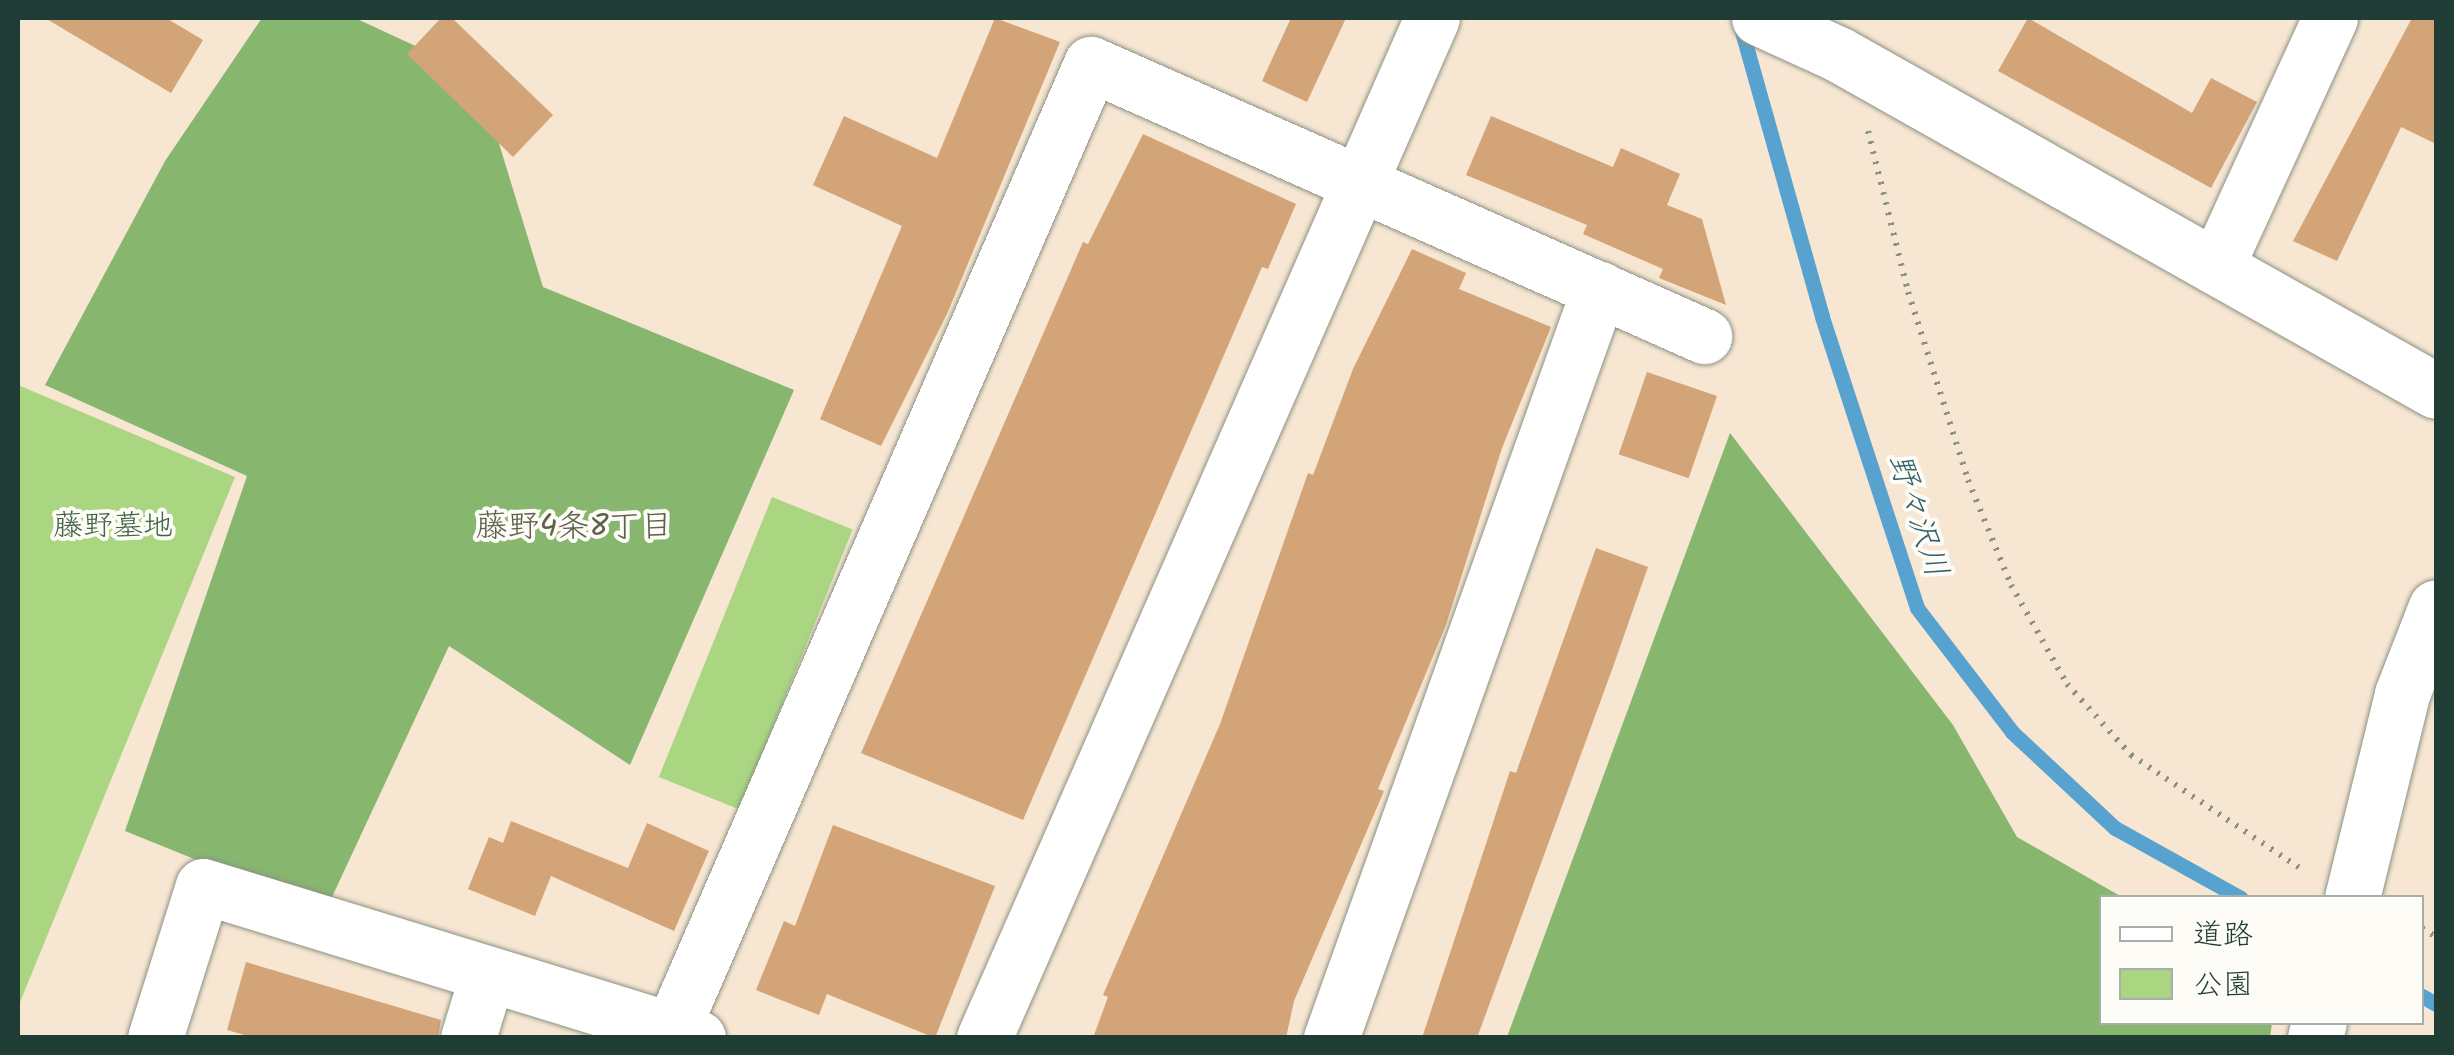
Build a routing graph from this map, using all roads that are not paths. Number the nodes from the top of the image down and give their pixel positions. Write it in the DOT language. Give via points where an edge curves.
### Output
graph roads {
  1 [pos="1432,18"];
  2 [pos="1759,18"];
  3 [pos="2330,18"];
  4 [pos="1361,181"];
  5 [pos="2216,267"];
  6 [pos="1599,289"];
  7 [pos="1704,336"];
  8 [pos="2436,391"];
  9 [pos="2436,607"];
  10 [pos="2353,892"];
  11 [pos="488,976"];
  12 [pos="685,1033"];
  13 [pos="155,1038"];
  14 [pos="468,1038"];
  15 [pos="984,1038"];
  16 [pos="1331,1038"];
  1 -- 4 [label="street"];
  2 -- 5 [label="street"];
  3 -- 5 [label="street"];
  4 -- 6 [label="street"];
  4 -- 12 [label="street" via="1091,64"];
  4 -- 15 [label="street"];
  5 -- 8 [label="street"];
  6 -- 7 [label="street"];
  6 -- 16 [label="street"];
  9 -- 10 [label="street" via="2402,694"];
  11 -- 12 [label="street"];
  11 -- 13 [label="street" via="202,886"];
  11 -- 14 [label="street"];
}
